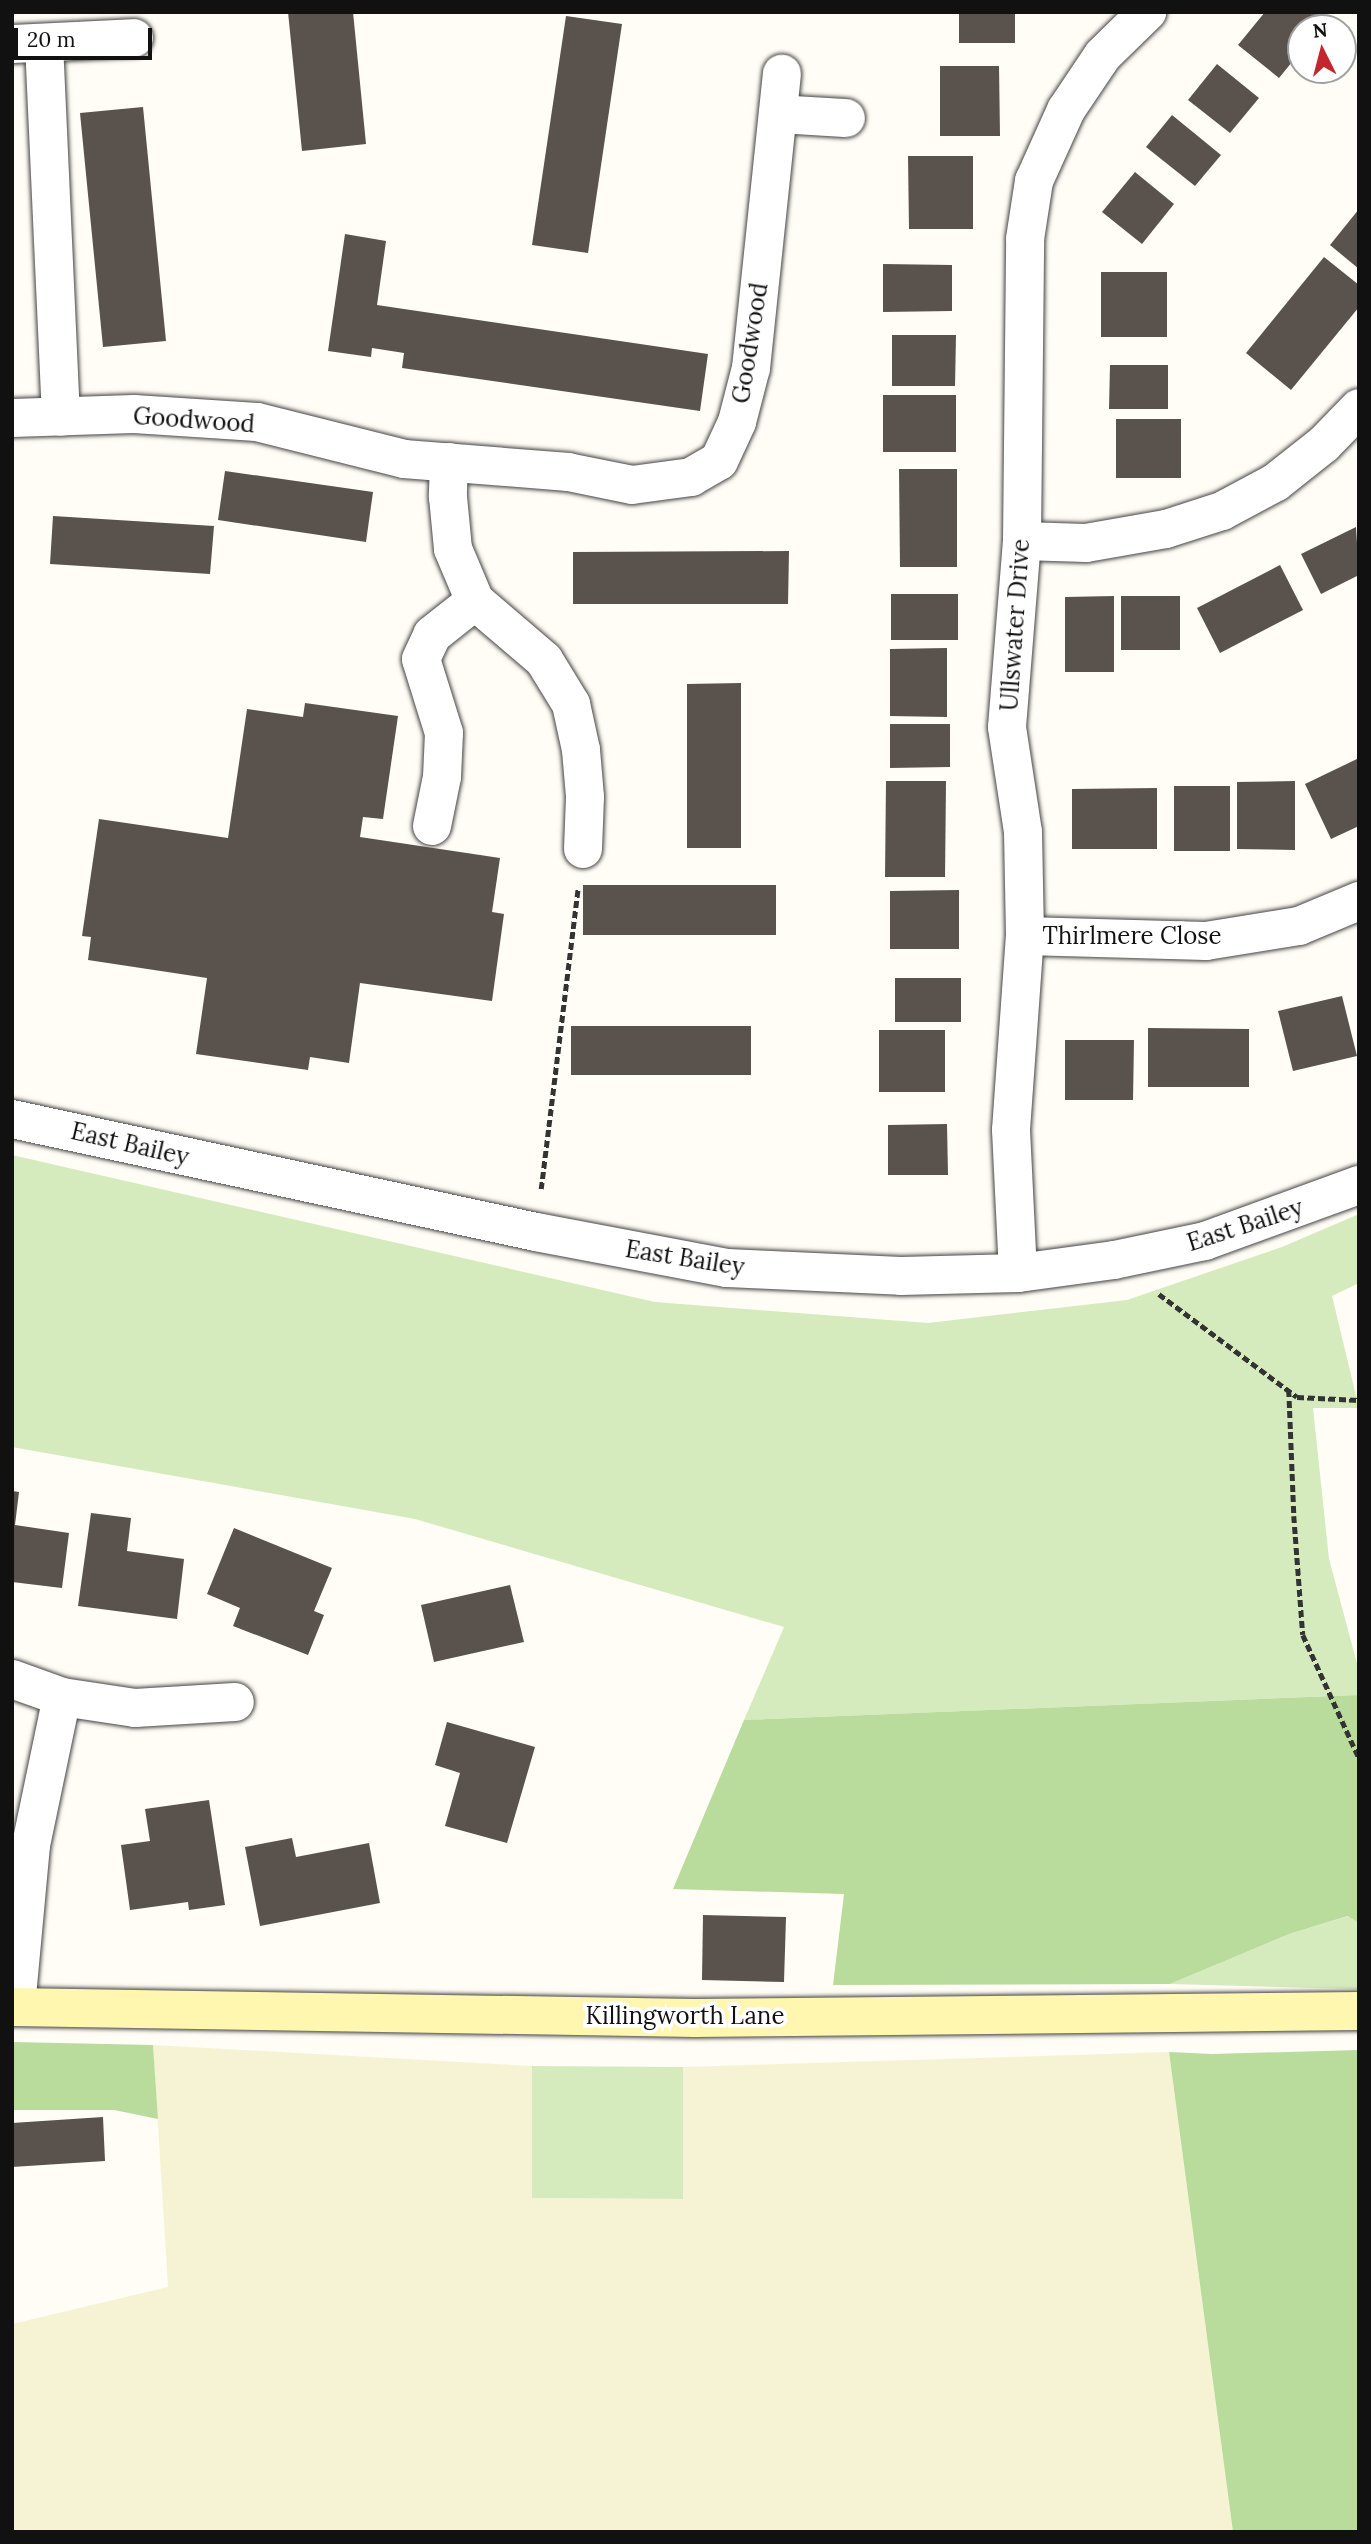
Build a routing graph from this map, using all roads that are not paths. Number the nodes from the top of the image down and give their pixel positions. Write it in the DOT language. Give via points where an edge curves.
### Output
graph roads {
  1 [pos="1147,12"];
  2 [pos="134,38"];
  3 [pos="28,43"];
  4 [pos="782,75"];
  5 [pos="778,114"];
  6 [pos="846,118"];
  7 [pos="1359,408"];
  8 [pos="61,416"];
  9 [pos="12,418"];
  10 [pos="449,462"];
  11 [pos="1022,541"];
  12 [pos="475,601"];
  13 [pos="432,826"];
  14 [pos="583,849"];
  15 [pos="1359,901"];
  16 [pos="1025,936"];
  17 [pos="12,1119"];
  18 [pos="1359,1185"];
  19 [pos="1018,1273"];
  20 [pos="12,1679"];
  21 [pos="62,1698"];
  22 [pos="235,1702"];
  23 [pos="14,2007"];
  24 [pos="1359,2011"];
  1 -- 11 [label="street, Ullswater Drive" via="1103,55 1066,110 1034,181 1025,239"];
  2 -- 3 [label="street"];
  3 -- 8 [label="street"];
  4 -- 5 [label="street, Goodwood"];
  5 -- 6 [label="street"];
  5 -- 10 [label="street, Goodwood" via="751,368 737,422 719,461 691,477 632,485 568,472"];
  7 -- 11 [label="street" via="1324,444 1276,482 1222,511 1166,530 1086,542"];
  8 -- 9 [label="street, Goodwood"];
  8 -- 10 [label="street, Goodwood" via="134,414 257,422 404,460"];
  10 -- 12 [label="street" via="453,550"];
  11 -- 16 [label="street, Ullswater Drive" via="1007,727 1023,832"];
  12 -- 13 [label="street" via="432,635 421,659 444,733 442,777"];
  12 -- 14 [label="street" via="544,660 571,704 585,797"];
  15 -- 16 [label="street, Thirlmere Close" via="1299,926 1206,941"];
  16 -- 19 [label="street, Ullswater Drive" via="1011,1130"];
  17 -- 19 [label="street, East Bailey" via="536,1232 727,1268 901,1276"];
  18 -- 19 [label="street, East Bailey" via="1205,1241"];
  20 -- 21 [label="street"];
  21 -- 22 [label="street" via="135,1708"];
  21 -- 23 [label="street" via="31,1845"];
  23 -- 24 [label="main road, Killingworth Lane" via="695,2018"];
}
